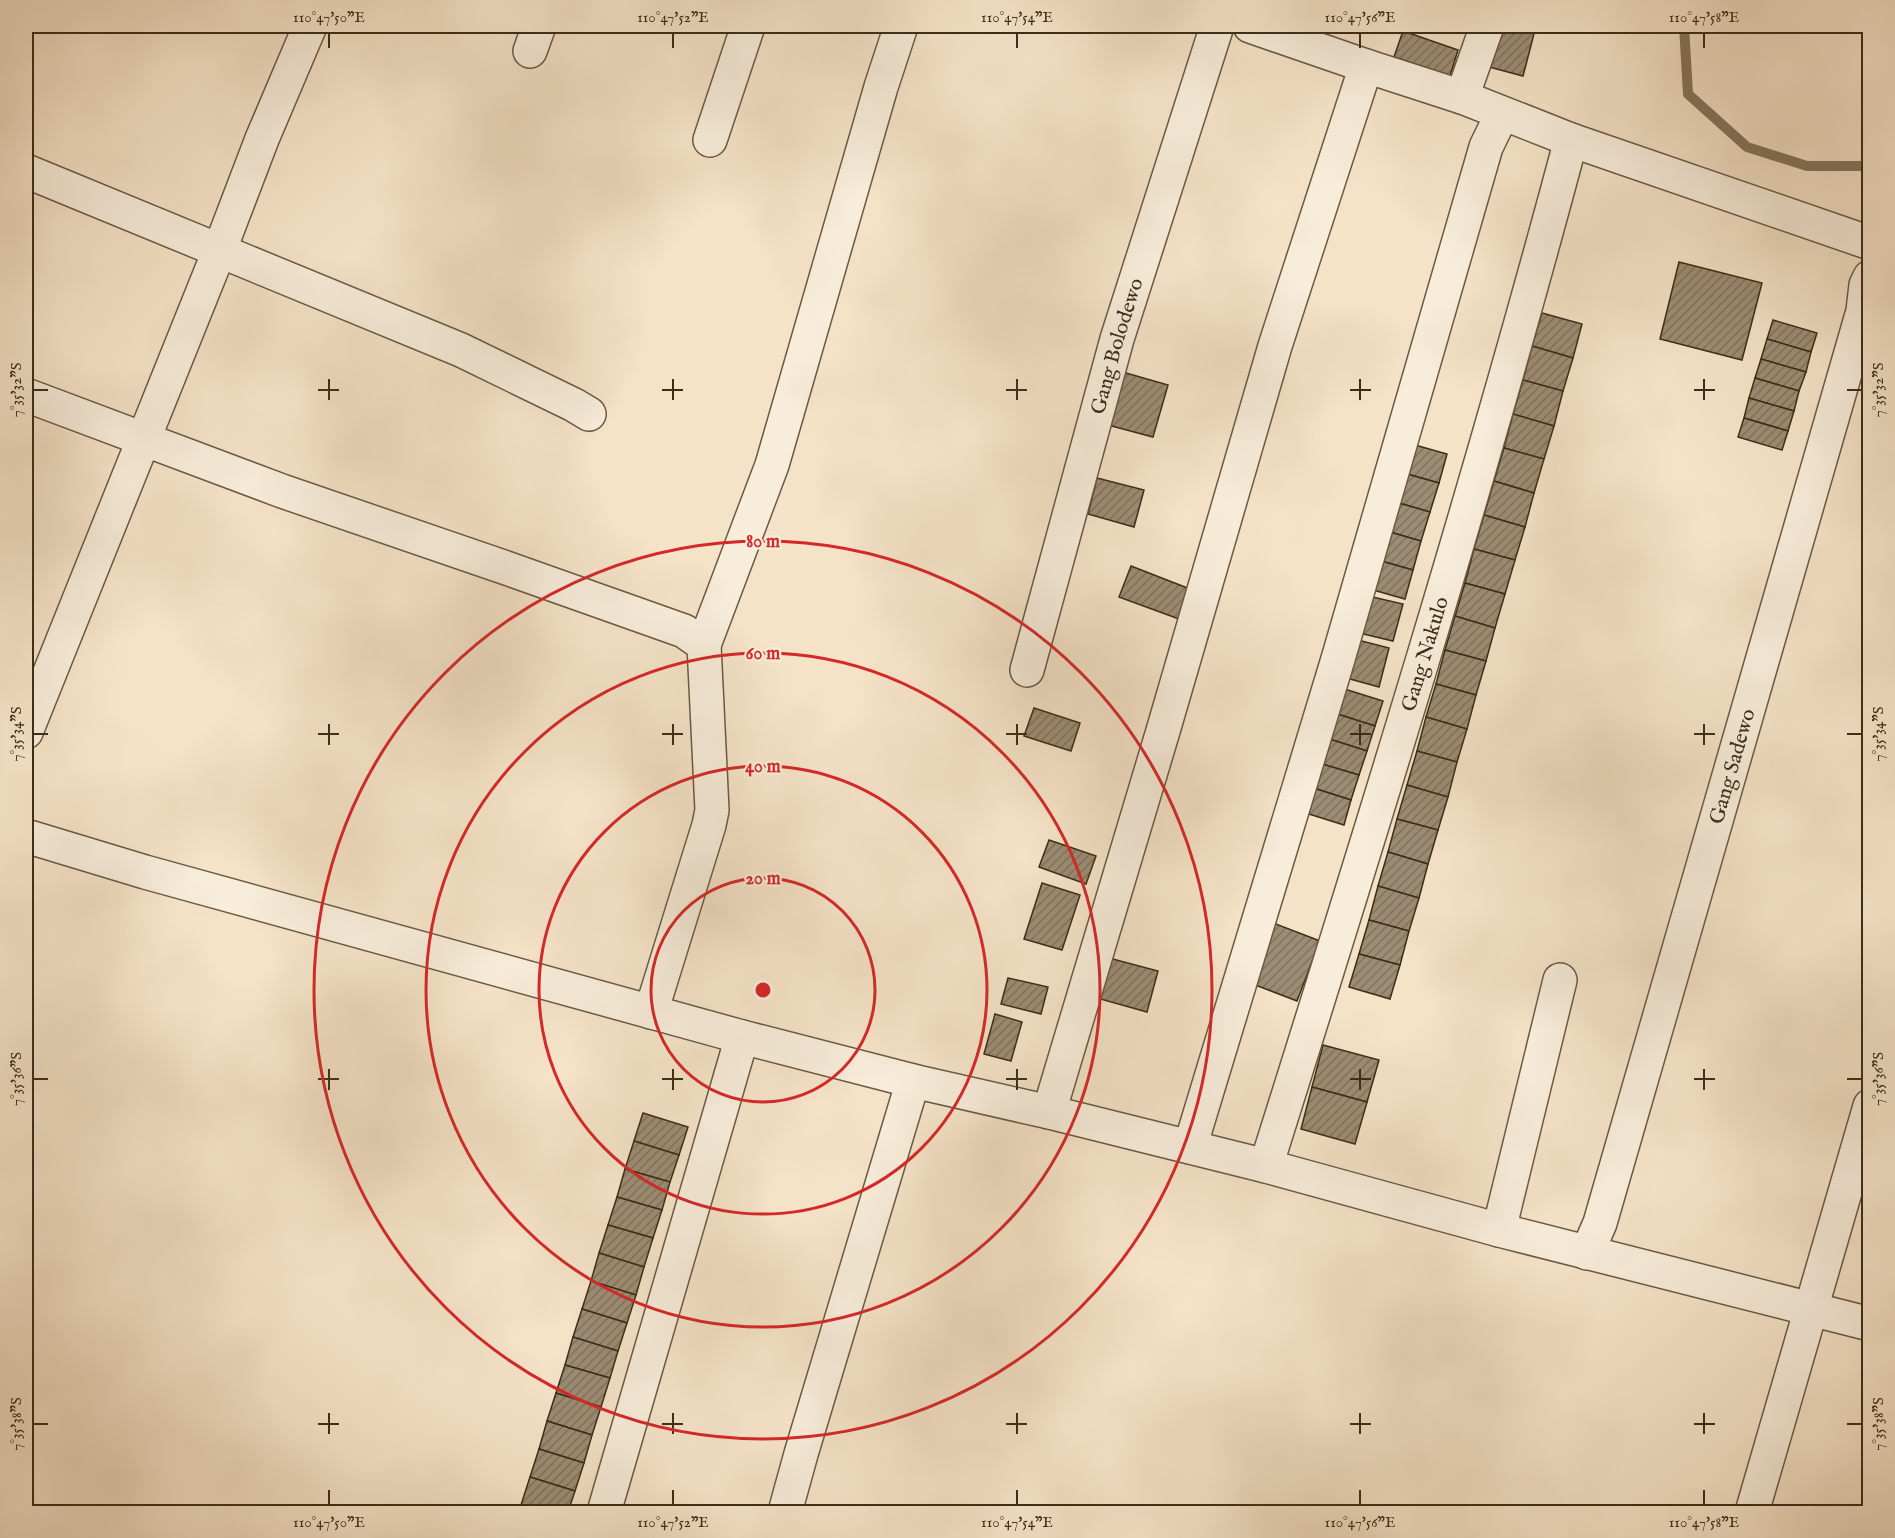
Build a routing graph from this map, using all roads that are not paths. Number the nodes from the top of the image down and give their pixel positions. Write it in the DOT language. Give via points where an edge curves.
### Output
graph roads {
  1 [pos="310,26"];
  2 [pos="748,26"];
  3 [pos="901,26"];
  4 [pos="1218,26"];
  5 [pos="1250,26"];
  6 [pos="1487,26"];
  7 [pos="1332,39"];
  8 [pos="1365,66"];
  9 [pos="1462,98"];
  10 [pos="1502,114"];
  11 [pos="710,140"];
  12 [pos="1571,140"];
  13 [pos="26,171"];
  14 [pos="1869,243"];
  15 [pos="220,249"];
  16 [pos="1869,277"];
  17 [pos="26,395"];
  18 [pos="589,414"];
  19 [pos="143,438"];
  20 [pos="704,645"];
  21 [pos="1027,670"];
  22 [pos="26,732"];
  23 [pos="26,836"];
  24 [pos="1560,980"];
  25 [pos="651,1012"];
  26 [pos="742,1037"];
  27 [pos="913,1081"];
  28 [pos="1869,1106"];
  29 [pos="1049,1112"];
  30 [pos="1190,1147"];
  31 [pos="1266,1166"];
  32 [pos="1499,1230"];
  33 [pos="1587,1252"];
  34 [pos="1812,1310"];
  35 [pos="1869,1324"];
  36 [pos="604,1512"];
  37 [pos="785,1512"];
  38 [pos="1752,1512"];
  1 -- 15 [label="street"];
  2 -- 11 [label="street"];
  3 -- 20 [label="street" via="772,465"];
  4 -- 21 [label="street, Gang Bolodewo" via="1117,339"];
  5 -- 7 [label="street"];
  6 -- 9 [label="street"];
  7 -- 8 [label="street"];
  8 -- 9 [label="street"];
  8 -- 29 [label="street" via="1275,346"];
  9 -- 10 [label="street"];
  10 -- 12 [label="street"];
  10 -- 30 [label="street" via="1486,147 1338,659"];
  12 -- 14 [label="street"];
  12 -- 31 [label="street, Gang Nakulo" via="1408,712"];
  13 -- 15 [label="street"];
  15 -- 18 [label="street" via="461,350"];
  15 -- 19 [label="street"];
  16 -- 33 [label="street, Gang Sadewo" via="1863,311 1603,1212"];
  17 -- 19 [label="street"];
  19 -- 20 [label="street" via="282,491 684,631"];
  19 -- 22 [label="street"];
  20 -- 25 [label="street" via="712,810"];
  23 -- 25 [label="street"];
  24 -- 32 [label="street"];
  25 -- 26 [label="street"];
  26 -- 27 [label="street"];
  26 -- 36 [label="street"];
  27 -- 29 [label="street"];
  27 -- 37 [label="street"];
  28 -- 34 [label="street"];
  29 -- 30 [label="street"];
  30 -- 31 [label="street"];
  31 -- 32 [label="street"];
  32 -- 33 [label="street"];
  33 -- 34 [label="street"];
  34 -- 35 [label="street"];
  34 -- 38 [label="street"];
}
